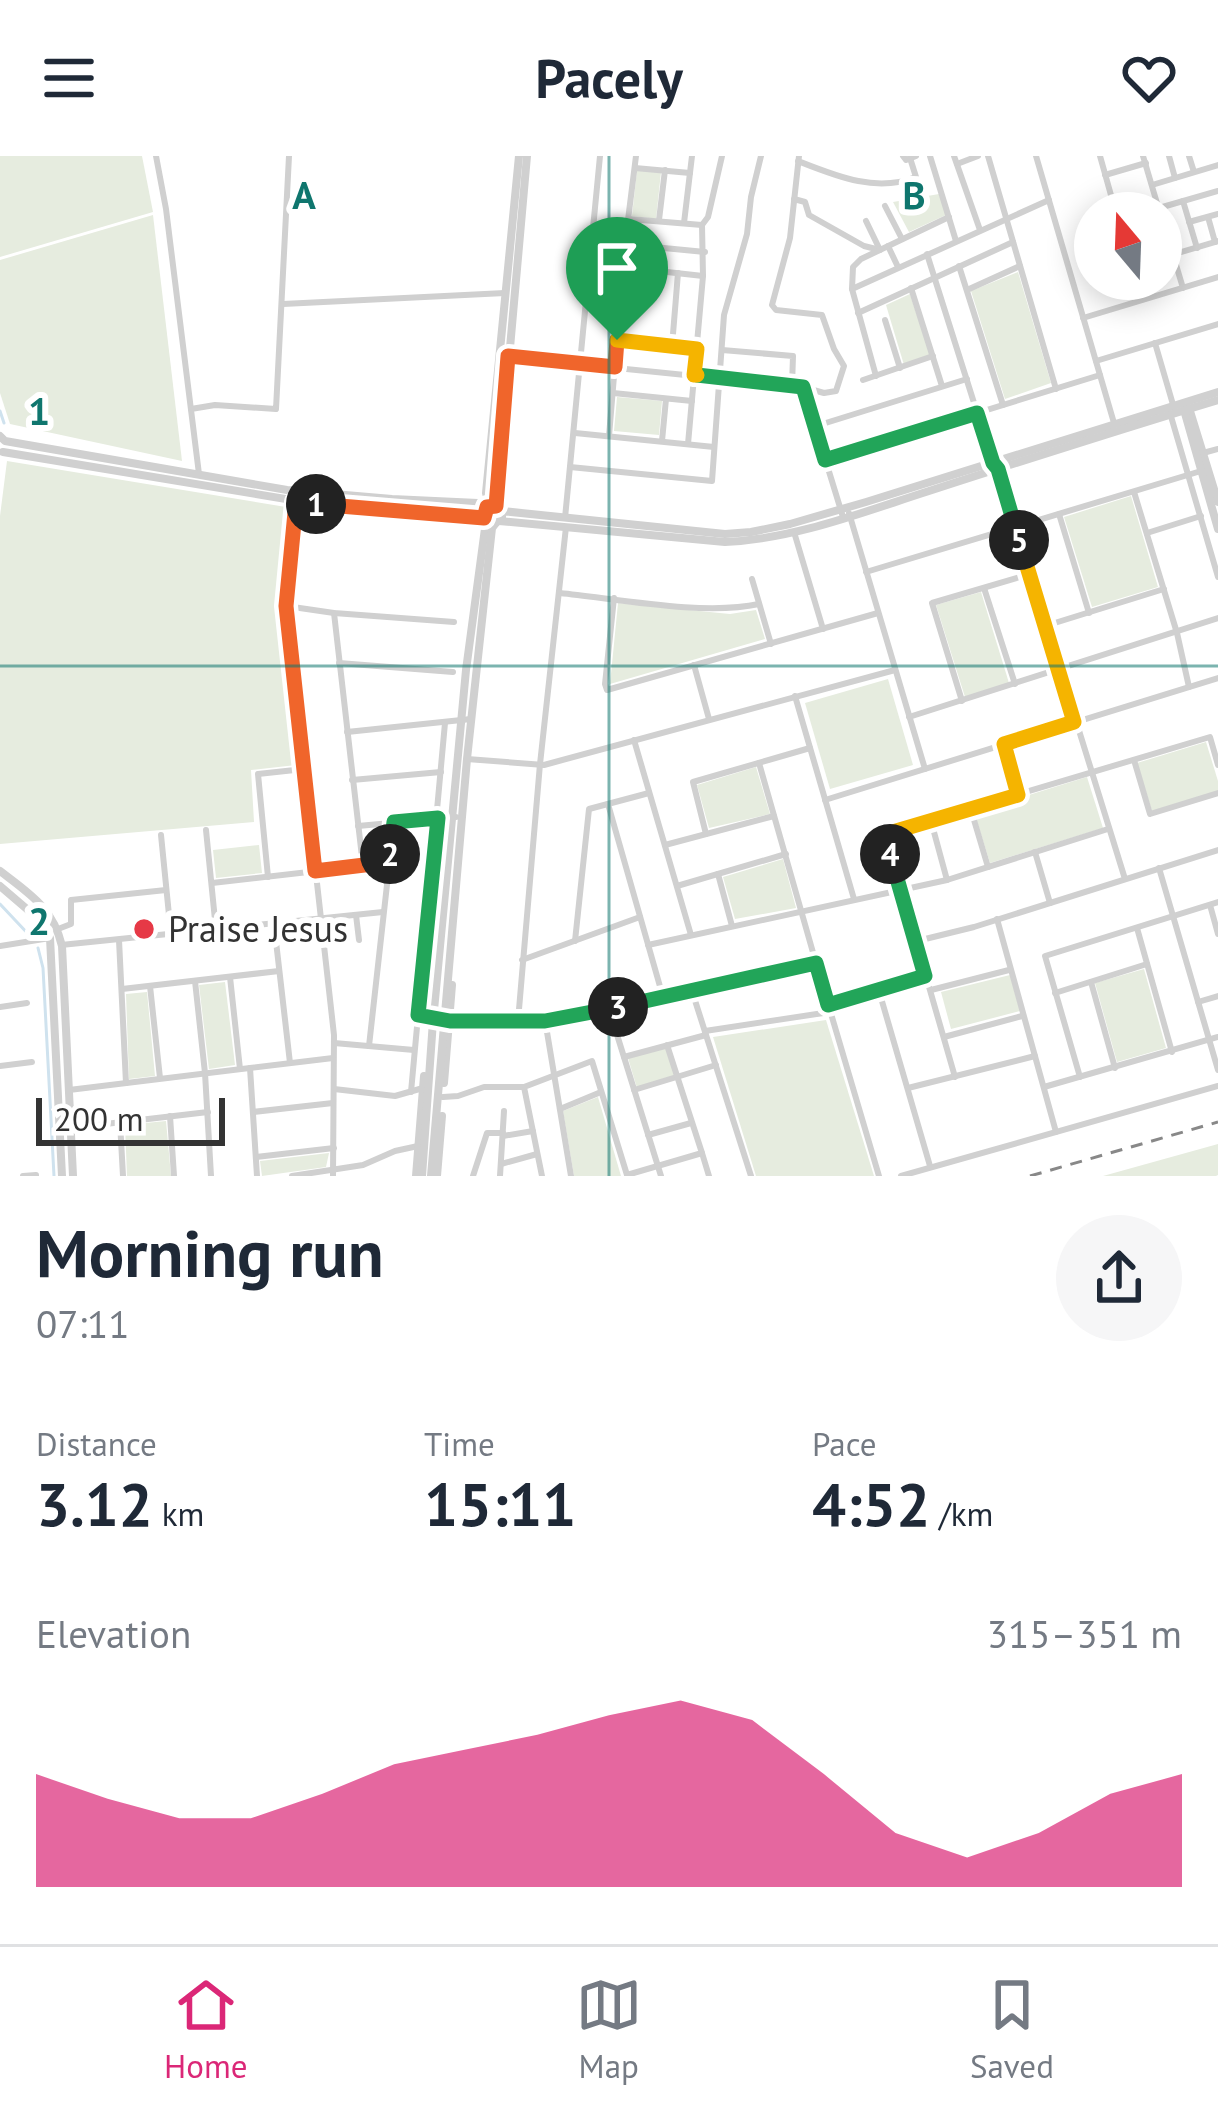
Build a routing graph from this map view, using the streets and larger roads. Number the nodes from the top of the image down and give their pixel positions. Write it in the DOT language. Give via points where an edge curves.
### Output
graph roads {
  1 [pos="156,156"];
  2 [pos="289,156"];
  3 [pos="523,156"];
  4 [pos="600,156"];
  5 [pos="636,156"];
  6 [pos="692,156"];
  7 [pos="722,156"];
  8 [pos="761,156"];
  9 [pos="930,156"];
  10 [pos="978,156"];
  11 [pos="988,156"];
  12 [pos="1036,156"];
  13 [pos="1100,156"];
  14 [pos="1169,156"];
  15 [pos="1189,156"];
  16 [pos="910,157"];
  17 [pos="799,159"];
  18 [pos="956,160"];
  19 [pos="1144,160"];
  20 [pos="1218,165"];
  21 [pos="635,168"];
  22 [pos="664,170"];
  23 [pos="1194,172"];
  24 [pos="690,173"];
  25 [pos="1106,175"];
  26 [pos="1175,178"];
  27 [pos="1152,185"];
  28 [pos="1218,191"];
  29 [pos="1110,192"];
  30 [pos="1154,192"];
  31 [pos="794,199"];
  32 [pos="1049,200"];
  33 [pos="1183,201"];
  34 [pos="885,206"];
  35 [pos="1218,214"];
  36 [pos="949,217"];
  37 [pos="1208,217"];
  38 [pos="1006,218"];
  39 [pos="629,219"];
  40 [pos="866,220"];
  41 [pos="659,221"];
  42 [pos="684,223"];
  43 [pos="1190,223"];
  44 [pos="702,225"];
  45 [pos="980,230"];
  46 [pos="902,239"];
  47 [pos="956,241"];
  48 [pos="592,242"];
  49 [pos="1013,242"];
  50 [pos="1217,242"];
  51 [pos="625,244"];
  52 [pos="884,248"];
  53 [pos="1197,248"];
  54 [pos="705,252"];
  55 [pos="1182,252"];
  56 [pos="927,254"];
  57 [pos="959,266"];
  58 [pos="1021,266"];
  59 [pos="898,267"];
  60 [pos="658,272"];
  61 [pos="678,273"];
  62 [pos="704,275"];
  63 [pos="935,277"];
  64 [pos="1218,277"];
  65 [pos="1182,285"];
  66 [pos="911,288"];
  67 [pos="1183,288"];
  68 [pos="852,289"];
  69 [pos="967,290"];
  70 [pos="505,293"];
  71 [pos="1142,300"];
  72 [pos="283,304"];
  73 [pos="858,313"];
  74 [pos="1083,318"];
  75 [pos="885,320"];
  76 [pos="1218,323"];
  77 [pos="617,340"];
  78 [pos="1154,343"];
  79 [pos="671,346"];
  80 [pos="697,349"];
  81 [pos="722,350"];
  82 [pos="504,356"];
  83 [pos="933,356"];
  84 [pos="1096,361"];
  85 [pos="580,364"];
  86 [pos="615,367"];
  87 [pos="900,368"];
  88 [pos="694,375"];
  89 [pos="876,376"];
  90 [pos="1100,376"];
  91 [pos="720,378"];
  92 [pos="967,379"];
  93 [pos="863,380"];
  94 [pos="792,386"];
  95 [pos="942,386"];
  96 [pos="803,387"];
  97 [pos="1056,389"];
  98 [pos="613,393"];
  99 [pos="1218,396"];
  100 [pos="666,398"];
  101 [pos="692,401"];
  102 [pos="1003,405"];
  103 [pos="1178,409"];
  104 [pos="191,410"];
  105 [pos="977,413"];
  106 [pos="815,427"];
  107 [pos="1116,428"];
  108 [pos="573,433"];
  109 [pos="609,436"];
  110 [pos="662,442"];
  111 [pos="688,444"];
  112 [pos="2,446"];
  113 [pos="714,447"];
  114 [pos="1218,449"];
  115 [pos="1203,453"];
  116 [pos="825,460"];
  117 [pos="996,466"];
  118 [pos="570,467"];
  119 [pos="1201,471"];
  120 [pos="199,474"];
  121 [pos="1188,475"];
  122 [pos="1134,491"];
  123 [pos="296,496"];
  124 [pos="1216,507"];
  125 [pos="845,512"];
  126 [pos="492,514"];
  127 [pos="1059,514"];
  128 [pos="1200,516"];
  129 [pos="566,523"];
  130 [pos="1016,528"];
  131 [pos="1218,529"];
  132 [pos="794,532"];
  133 [pos="1147,533"];
  134 [pos="764,534"];
  135 [pos="866,572"];
  136 [pos="1030,574"];
  137 [pos="1218,577"];
  138 [pos="752,579"];
  139 [pos="984,587"];
  140 [pos="1164,590"];
  141 [pos="559,592"];
  142 [pos="614,598"];
  143 [pos="760,604"];
  144 [pos="286,606"];
  145 [pos="334,613"];
  146 [pos="878,613"];
  147 [pos="1089,613"];
  148 [pos="1218,618"];
  149 [pos="454,622"];
  150 [pos="1045,626"];
  151 [pos="823,629"];
  152 [pos="1178,633"];
  153 [pos="771,644"];
  154 [pos="340,663"];
  155 [pos="694,665"];
  156 [pos="895,670"];
  157 [pos="1058,670"];
  158 [pos="453,672"];
  159 [pos="1218,678"];
  160 [pos="1015,684"];
  161 [pos="1189,687"];
  162 [pos="795,696"];
  163 [pos="962,701"];
  164 [pos="909,717"];
  165 [pos="467,719"];
  166 [pos="709,720"];
  167 [pos="1074,722"];
  168 [pos="446,723"];
  169 [pos="347,732"];
  170 [pos="634,740"];
  171 [pos="1004,744"];
  172 [pos="810,748"];
  173 [pos="467,759"];
  174 [pos="1134,760"];
  175 [pos="759,763"];
  176 [pos="540,764"];
  177 [pos="1218,765"];
  178 [pos="304,769"];
  179 [pos="925,769"];
  180 [pos="441,772"];
  181 [pos="1090,773"];
  182 [pos="352,780"];
  183 [pos="650,793"];
  184 [pos="1218,793"];
  185 [pos="1018,795"];
  186 [pos="825,800"];
  187 [pos="608,805"];
  188 [pos="971,810"];
  189 [pos="774,815"];
  190 [pos="457,817"];
  191 [pos="438,818"];
  192 [pos="931,821"];
  193 [pos="394,822"];
  194 [pos="358,826"];
  195 [pos="1108,829"];
  196 [pos="206,830"];
  197 [pos="706,834"];
  198 [pos="161,835"];
  199 [pos="664,844"];
  200 [pos="1218,850"];
  201 [pos="1035,852"];
  202 [pos="786,854"];
  203 [pos="389,862"];
  204 [pos="362,866"];
  205 [pos="988,867"];
  206 [pos="1160,868"];
  207 [pos="0,871"];
  208 [pos="315,871"];
  209 [pos="718,874"];
  210 [pos="268,877"];
  211 [pos="1125,879"];
  212 [pos="947,880"];
  213 [pos="212,883"];
  214 [pos="0,886"];
  215 [pos="677,886"];
  216 [pos="899,889"];
  217 [pos="166,890"];
  218 [pos="854,899"];
  219 [pos="1050,903"];
  220 [pos="1214,903"];
  221 [pos="803,910"];
  222 [pos="383,912"];
  223 [pos="356,915"];
  224 [pos="1173,916"];
  225 [pos="640,917"];
  226 [pos="321,919"];
  227 [pos="997,920"];
  228 [pos="274,924"];
  229 [pos="732,926"];
  230 [pos="1137,928"];
  231 [pos="58,929"];
  232 [pos="216,930"];
  233 [pos="1218,934"];
  234 [pos="171,935"];
  235 [pos="691,935"];
  236 [pos="50,938"];
  237 [pos="118,940"];
  238 [pos="359,940"];
  239 [pos="575,941"];
  240 [pos="916,941"];
  241 [pos="648,945"];
  242 [pos="0,946"];
  243 [pos="62,946"];
  244 [pos="439,958"];
  245 [pos="522,959"];
  246 [pos="816,963"];
  247 [pos="1148,964"];
  248 [pos="449,966"];
  249 [pos="1011,969"];
  250 [pos="279,971"];
  251 [pos="230,976"];
  252 [pos="925,976"];
  253 [pos="195,981"];
  254 [pos="1091,982"];
  255 [pos="442,985"];
  256 [pos="150,986"];
  257 [pos="122,989"];
  258 [pos="931,990"];
  259 [pos="692,991"];
  260 [pos="880,991"];
  261 [pos="1055,993"];
  262 [pos="1218,996"];
  263 [pos="663,997"];
  264 [pos="1198,1002"];
  265 [pos="27,1003"];
  266 [pos="0,1007"];
  267 [pos="829,1008"];
  268 [pos="609,1009"];
  269 [pos="424,1015"];
  270 [pos="1024,1015"];
  271 [pos="450,1021"];
  272 [pos="518,1021"];
  273 [pos="545,1021"];
  274 [pos="705,1033"];
  275 [pos="944,1037"];
  276 [pos="1214,1039"];
  277 [pos="334,1043"];
  278 [pos="667,1045"];
  279 [pos="369,1046"];
  280 [pos="415,1051"];
  281 [pos="1172,1052"];
  282 [pos="1035,1056"];
  283 [pos="624,1057"];
  284 [pos="334,1058"];
  285 [pos="32,1062"];
  286 [pos="290,1064"];
  287 [pos="716,1065"];
  288 [pos="0,1066"];
  289 [pos="250,1068"];
  290 [pos="1115,1068"];
  291 [pos="240,1069"];
  292 [pos="1218,1070"];
  293 [pos="205,1073"];
  294 [pos="554,1075"];
  295 [pos="677,1077"];
  296 [pos="956,1077"];
  297 [pos="1080,1077"];
  298 [pos="160,1079"];
  299 [pos="125,1083"];
  300 [pos="1218,1086"];
  301 [pos="524,1087"];
  302 [pos="1044,1087"];
  303 [pos="423,1088"];
  304 [pos="908,1088"];
  305 [pos="334,1089"];
  306 [pos="69,1090"];
  307 [pos="634,1090"];
  308 [pos="411,1092"];
  309 [pos="602,1092"];
  310 [pos="443,1097"];
  311 [pos="334,1103"];
  312 [pos="560,1109"];
  313 [pos="504,1111"];
  314 [pos="208,1112"];
  315 [pos="253,1112"];
  316 [pos="170,1116"];
  317 [pos="120,1122"];
  318 [pos="692,1122"];
  319 [pos="71,1128"];
  320 [pos="533,1130"];
  321 [pos="1056,1132"];
  322 [pos="503,1135"];
  323 [pos="649,1136"];
  324 [pos="418,1146"];
  325 [pos="334,1148"];
  326 [pos="702,1153"];
  327 [pos="537,1154"];
  328 [pos="256,1157"];
  329 [pos="501,1164"];
  330 [pos="658,1166"];
  331 [pos="931,1168"];
  332 [pos="333,1173"];
  333 [pos="36,1175"];
  334 [pos="23,1176"];
  335 [pos="62,1176"];
  336 [pos="74,1176"];
  337 [pos="123,1176"];
  338 [pos="174,1176"];
  339 [pos="211,1176"];
  340 [pos="256,1176"];
  341 [pos="292,1176"];
  342 [pos="426,1176"];
  343 [pos="473,1176"];
  344 [pos="500,1176"];
  345 [pos="542,1176"];
  346 [pos="571,1176"];
  347 [pos="625,1176"];
  348 [pos="661,1176"];
  349 [pos="709,1176"];
  350 [pos="751,1176"];
  351 [pos="879,1176"];
  352 [pos="902,1176"];
  1 -- 104 [label="street"];
  2 -- 72 [label="street"];
  3 -- 70 [label="street"];
  3 -- 82 [label="street"];
  4 -- 48 [label="street"];
  5 -- 21 [label="street"];
  6 -- 24 [label="street"];
  7 -- 44 [label="street"];
  8 -- 81 [label="street"];
  9 -- 36 [label="street"];
  10 -- 18 [label="street"];
  11 -- 38 [label="street"];
  12 -- 32 [label="street"];
  13 -- 25 [label="street"];
  14 -- 26 [label="street"];
  15 -- 23 [label="street"];
  16 -- 17 [label="street" via="915,178 890,184 833,177"];
  17 -- 31 [label="street"];
  18 -- 45 [label="street"];
  19 -- 25 [label="street"];
  19 -- 27 [label="street"];
  20 -- 23 [label="street"];
  21 -- 22 [label="street"];
  21 -- 39 [label="street"];
  22 -- 24 [label="street"];
  22 -- 41 [label="street"];
  23 -- 26 [label="street"];
  24 -- 42 [label="street"];
  25 -- 29 [label="street"];
  26 -- 27 [label="street"];
  27 -- 30 [label="street"];
  28 -- 33 [label="street"];
  31 -- 52 [label="street" via="864,246"];
  31 -- 96 [label="street" via="772,305 822,315 844,366 836,392"];
  32 -- 38 [label="street"];
  32 -- 74 [label="street"];
  33 -- 43 [label="street"];
  34 -- 46 [label="street"];
  35 -- 37 [label="street"];
  36 -- 46 [label="street"];
  36 -- 47 [label="street"];
  37 -- 43 [label="street"];
  37 -- 50 [label="street"];
  38 -- 45 [label="street"];
  38 -- 49 [label="street"];
  39 -- 41 [label="street"];
  39 -- 51 [label="street"];
  40 -- 52 [label="street"];
  41 -- 42 [label="street"];
  42 -- 44 [label="street"];
  43 -- 53 [label="street"];
  44 -- 54 [label="street"];
  45 -- 47 [label="street"];
  46 -- 52 [label="street"];
  47 -- 56 [label="street"];
  48 -- 51 [label="street"];
  48 -- 85 [label="street"];
  49 -- 57 [label="street"];
  49 -- 58 [label="street"];
  50 -- 53 [label="street"];
  51 -- 54 [label="street"];
  51 -- 77 [label="street"];
  52 -- 59 [label="street"];
  52 -- 68 [label="street" via="854,267"];
  53 -- 55 [label="street"];
  54 -- 62 [label="street"];
  56 -- 59 [label="street"];
  56 -- 63 [label="street"];
  57 -- 63 [label="street"];
  57 -- 69 [label="street"];
  58 -- 69 [label="street"];
  58 -- 97 [label="street"];
  59 -- 68 [label="street"];
  60 -- 61 [label="street"];
  61 -- 62 [label="street"];
  61 -- 79 [label="street"];
  62 -- 80 [label="street"];
  63 -- 66 [label="street"];
  63 -- 92 [label="street"];
  64 -- 67 [label="street"];
  65 -- 67 [label="street"];
  66 -- 73 [label="street"];
  66 -- 83 [label="street"];
  68 -- 73 [label="street"];
  69 -- 102 [label="street"];
  70 -- 72 [label="street"];
  70 -- 82 [label="street"];
  71 -- 74 [label="street"];
  72 -- 104 [label="street" via="276,409"];
  73 -- 89 [label="street"];
  74 -- 84 [label="street"];
  75 -- 87 [label="street"];
  76 -- 78 [label="street"];
  77 -- 79 [label="street"];
  77 -- 86 [label="street"];
  78 -- 84 [label="street"];
  78 -- 103 [label="street"];
  79 -- 80 [label="street"];
  80 -- 88 [label="street"];
  81 -- 91 [label="street"];
  81 -- 94 [label="street" via="793,356"];
  82 -- 85 [label="street"];
  82 -- 126 [label="street"];
  83 -- 87 [label="street"];
  83 -- 95 [label="street"];
  84 -- 90 [label="street"];
  85 -- 86 [label="street"];
  85 -- 108 [label="street"];
  86 -- 88 [label="street"];
  86 -- 98 [label="street"];
  87 -- 89 [label="street"];
  88 -- 91 [label="street"];
  88 -- 101 [label="street"];
  89 -- 93 [label="street"];
  90 -- 97 [label="street"];
  90 -- 107 [label="street"];
  91 -- 94 [label="street"];
  91 -- 113 [label="street"];
  92 -- 95 [label="street"];
  92 -- 105 [label="street"];
  94 -- 96 [label="street"];
  95 -- 106 [label="street"];
  96 -- 106 [label="street"];
  97 -- 102 [label="street"];
  98 -- 100 [label="street"];
  98 -- 109 [label="street"];
  99 -- 103 [label="street"];
  100 -- 101 [label="street"];
  100 -- 110 [label="street"];
  101 -- 111 [label="street"];
  102 -- 105 [label="street"];
  103 -- 107 [label="street"];
  103 -- 115 [label="street"];
  103 -- 119 [label="street"];
  103 -- 121 [label="street"];
  104 -- 120 [label="street"];
  105 -- 116 [label="street"];
  105 -- 117 [label="street"];
  106 -- 116 [label="street"];
  107 -- 117 [label="street"];
  108 -- 109 [label="street"];
  108 -- 118 [label="street"];
  109 -- 110 [label="street"];
  110 -- 111 [label="street"];
  111 -- 113 [label="street"];
  112 -- 120 [label="street"];
  112 -- 123 [label="street"];
  113 -- 118 [label="street" via="712,481"];
  114 -- 115 [label="street"];
  115 -- 124 [label="street"];
  116 -- 125 [label="street"];
  117 -- 125 [label="street"];
  117 -- 130 [label="street"];
  118 -- 129 [label="street"];
  119 -- 121 [label="street"];
  119 -- 124 [label="street"];
  120 -- 123 [label="street"];
  121 -- 122 [label="street"];
  121 -- 128 [label="street"];
  122 -- 127 [label="street"];
  122 -- 133 [label="street"];
  123 -- 126 [label="street"];
  123 -- 144 [label="street"];
  124 -- 128 [label="street"];
  124 -- 131 [label="street"];
  125 -- 132 [label="street"];
  125 -- 134 [label="street"];
  125 -- 135 [label="street"];
  126 -- 129 [label="street"];
  126 -- 165 [label="street"];
  127 -- 130 [label="street"];
  127 -- 147 [label="street"];
  128 -- 133 [label="street"];
  128 -- 137 [label="street"];
  129 -- 134 [label="street"];
  129 -- 141 [label="street"];
  130 -- 135 [label="street"];
  130 -- 136 [label="street"];
  132 -- 134 [label="street"];
  132 -- 151 [label="street"];
  133 -- 140 [label="street"];
  135 -- 146 [label="street"];
  136 -- 139 [label="street"];
  136 -- 150 [label="street"];
  138 -- 143 [label="street"];
  139 -- 160 [label="street"];
  139 -- 163 [label="street" via="932,603"];
  140 -- 147 [label="street"];
  140 -- 152 [label="street"];
  141 -- 142 [label="street"];
  141 -- 176 [label="street"];
  142 -- 143 [label="street"];
  142 -- 155 [label="street" via="607,690"];
  143 -- 153 [label="street"];
  144 -- 145 [label="street"];
  144 -- 178 [label="street"];
  145 -- 149 [label="street"];
  145 -- 154 [label="street"];
  146 -- 151 [label="street"];
  146 -- 156 [label="street"];
  147 -- 150 [label="street"];
  148 -- 152 [label="street"];
  150 -- 157 [label="street"];
  151 -- 153 [label="street"];
  152 -- 157 [label="street"];
  152 -- 161 [label="street"];
  153 -- 155 [label="street"];
  154 -- 158 [label="street"];
  154 -- 169 [label="street"];
  155 -- 166 [label="street"];
  156 -- 162 [label="street"];
  156 -- 164 [label="street"];
  157 -- 160 [label="street"];
  157 -- 167 [label="street"];
  159 -- 161 [label="street"];
  160 -- 163 [label="street"];
  161 -- 167 [label="street"];
  162 -- 166 [label="street"];
  162 -- 172 [label="street"];
  163 -- 164 [label="street"];
  164 -- 179 [label="street"];
  165 -- 168 [label="street"];
  165 -- 173 [label="street"];
  165 -- 190 [label="street"];
  166 -- 170 [label="street"];
  167 -- 171 [label="street"];
  167 -- 181 [label="street"];
  168 -- 169 [label="street"];
  168 -- 180 [label="street"];
  169 -- 182 [label="street"];
  170 -- 176 [label="street"];
  170 -- 183 [label="street"];
  171 -- 179 [label="street"];
  171 -- 185 [label="street"];
  172 -- 175 [label="street"];
  172 -- 186 [label="street"];
  173 -- 176 [label="street"];
  173 -- 190 [label="street"];
  174 -- 177 [label="street" via="1210,737"];
  174 -- 181 [label="street"];
  174 -- 184 [label="street" via="1150,814"];
  175 -- 189 [label="street"];
  175 -- 197 [label="street" via="692,782"];
  176 -- 245 [label="street"];
  178 -- 208 [label="street"];
  178 -- 210 [label="street" via="258,774"];
  179 -- 186 [label="street"];
  180 -- 182 [label="street"];
  180 -- 191 [label="street"];
  181 -- 185 [label="street"];
  181 -- 195 [label="street"];
  182 -- 194 [label="street"];
  183 -- 187 [label="street"];
  183 -- 199 [label="street"];
  185 -- 188 [label="street"];
  186 -- 218 [label="street"];
  187 -- 225 [label="street"];
  187 -- 239 [label="street" via="590,808"];
  188 -- 192 [label="street"];
  188 -- 205 [label="street"];
  189 -- 197 [label="street"];
  189 -- 202 [label="street"];
  190 -- 191 [label="street"];
  190 -- 244 [label="street"];
  190 -- 248 [label="street"];
  191 -- 193 [label="street"];
  191 -- 269 [label="street"];
  192 -- 212 [label="street"];
  192 -- 216 [label="street" via="886,834"];
  193 -- 194 [label="street"];
  193 -- 203 [label="street"];
  194 -- 204 [label="street"];
  195 -- 201 [label="street"];
  195 -- 211 [label="street"];
  196 -- 213 [label="street"];
  197 -- 199 [label="street"];
  198 -- 217 [label="street"];
  199 -- 215 [label="street"];
  200 -- 206 [label="street"];
  201 -- 205 [label="street"];
  201 -- 219 [label="street"];
  202 -- 209 [label="street"];
  202 -- 221 [label="street"];
  203 -- 204 [label="street"];
  203 -- 222 [label="street"];
  204 -- 208 [label="street"];
  205 -- 212 [label="street"];
  206 -- 211 [label="street"];
  206 -- 224 [label="street"];
  207 -- 231 [label="street"];
  208 -- 210 [label="street"];
  208 -- 226 [label="street"];
  209 -- 215 [label="street"];
  209 -- 229 [label="street"];
  210 -- 213 [label="street"];
  211 -- 219 [label="street"];
  212 -- 216 [label="street"];
  213 -- 232 [label="street"];
  214 -- 236 [label="street"];
  215 -- 235 [label="street"];
  216 -- 218 [label="street"];
  216 -- 240 [label="street"];
  217 -- 231 [label="street" via="71,899 71,924"];
  217 -- 234 [label="street"];
  218 -- 221 [label="street"];
  219 -- 227 [label="street"];
  220 -- 224 [label="street"];
  220 -- 233 [label="street"];
  221 -- 229 [label="street"];
  221 -- 246 [label="street"];
  222 -- 223 [label="street"];
  222 -- 279 [label="street"];
  223 -- 226 [label="street"];
  223 -- 238 [label="street"];
  224 -- 230 [label="street"];
  224 -- 264 [label="street"];
  225 -- 239 [label="street"];
  225 -- 241 [label="street"];
  226 -- 228 [label="street"];
  226 -- 277 [label="street"];
  227 -- 240 [label="street"];
  227 -- 249 [label="street"];
  228 -- 232 [label="street"];
  228 -- 250 [label="street"];
  229 -- 235 [label="street"];
  230 -- 247 [label="street"];
  230 -- 261 [label="street" via="1045,956"];
  231 -- 243 [label="street"];
  232 -- 234 [label="street"];
  234 -- 237 [label="street"];
  235 -- 241 [label="street"];
  236 -- 242 [label="street"];
  236 -- 243 [label="street"];
  236 -- 335 [label="street"];
  237 -- 243 [label="street"];
  237 -- 257 [label="street"];
  239 -- 245 [label="street"];
  240 -- 252 [label="street"];
  241 -- 263 [label="street"];
  243 -- 306 [label="street"];
  244 -- 255 [label="street"];
  244 -- 269 [label="street"];
  245 -- 272 [label="street"];
  246 -- 259 [label="street"];
  246 -- 267 [label="street"];
  247 -- 254 [label="street"];
  247 -- 281 [label="street"];
  248 -- 255 [label="street"];
  248 -- 271 [label="street"];
  249 -- 258 [label="street"];
  249 -- 270 [label="street"];
  250 -- 251 [label="street"];
  250 -- 286 [label="street"];
  251 -- 253 [label="street"];
  251 -- 291 [label="street"];
  252 -- 258 [label="street"];
  252 -- 260 [label="street"];
  253 -- 256 [label="street"];
  253 -- 293 [label="street"];
  254 -- 261 [label="street"];
  254 -- 290 [label="street"];
  255 -- 342 [label="street"];
  256 -- 257 [label="street"];
  256 -- 298 [label="street"];
  257 -- 299 [label="street"];
  258 -- 275 [label="street"];
  259 -- 263 [label="street"];
  259 -- 274 [label="street"];
  260 -- 267 [label="street"];
  260 -- 304 [label="street"];
  261 -- 297 [label="street"];
  262 -- 264 [label="street"];
  263 -- 268 [label="street"];
  264 -- 276 [label="street"];
  265 -- 266 [label="street"];
  267 -- 274 [label="street"];
  267 -- 351 [label="street"];
  268 -- 273 [label="street"];
  268 -- 283 [label="street"];
  269 -- 271 [label="street"];
  269 -- 280 [label="street"];
  269 -- 303 [label="street"];
  270 -- 275 [label="street"];
  270 -- 282 [label="street"];
  271 -- 272 [label="street"];
  271 -- 310 [label="street"];
  272 -- 273 [label="street"];
  273 -- 294 [label="street"];
  274 -- 278 [label="street"];
  274 -- 287 [label="street"];
  275 -- 296 [label="street"];
  276 -- 281 [label="street"];
  276 -- 292 [label="street"];
  277 -- 279 [label="street"];
  277 -- 284 [label="street"];
  278 -- 283 [label="street"];
  278 -- 295 [label="street"];
  279 -- 280 [label="street"];
  280 -- 308 [label="street"];
  281 -- 290 [label="street"];
  282 -- 296 [label="street"];
  282 -- 302 [label="street"];
  283 -- 307 [label="street"];
  284 -- 286 [label="street"];
  284 -- 305 [label="street"];
  285 -- 288 [label="street"];
  286 -- 289 [label="street"];
  287 -- 295 [label="street"];
  287 -- 350 [label="street"];
  289 -- 291 [label="street"];
  289 -- 315 [label="street"];
  290 -- 297 [label="street"];
  291 -- 293 [label="street"];
  293 -- 298 [label="street"];
  293 -- 314 [label="street"];
  294 -- 301 [label="street"];
  294 -- 309 [label="street" via="592,1061"];
  294 -- 312 [label="street"];
  295 -- 307 [label="street"];
  295 -- 318 [label="street"];
  296 -- 304 [label="street"];
  297 -- 302 [label="street"];
  298 -- 299 [label="street"];
  299 -- 306 [label="street"];
  300 -- 321 [label="street"];
  301 -- 310 [label="street"];
  301 -- 320 [label="street"];
  302 -- 321 [label="street"];
  303 -- 308 [label="street"];
  303 -- 324 [label="street"];
  304 -- 331 [label="street"];
  305 -- 308 [label="street"];
  305 -- 311 [label="street"];
  306 -- 319 [label="street"];
  307 -- 323 [label="street"];
  309 -- 312 [label="street"];
  309 -- 347 [label="street"];
  310 -- 342 [label="street"];
  311 -- 315 [label="street"];
  311 -- 325 [label="street"];
  312 -- 346 [label="street"];
  313 -- 322 [label="street"];
  314 -- 316 [label="street"];
  314 -- 339 [label="street"];
  315 -- 328 [label="street"];
  316 -- 317 [label="street"];
  316 -- 338 [label="street"];
  317 -- 319 [label="street"];
  317 -- 337 [label="street"];
  318 -- 323 [label="street"];
  318 -- 326 [label="street"];
  319 -- 336 [label="street"];
  320 -- 322 [label="street"];
  320 -- 327 [label="street"];
  321 -- 331 [label="street"];
  322 -- 329 [label="street"];
  322 -- 343 [label="street" via="488,1132"];
  323 -- 330 [label="street"];
  324 -- 332 [label="street"];
  324 -- 342 [label="street"];
  325 -- 328 [label="street"];
  325 -- 332 [label="street"];
  326 -- 330 [label="street"];
  326 -- 349 [label="street"];
  327 -- 329 [label="street"];
  327 -- 345 [label="street"];
  328 -- 340 [label="street"];
  329 -- 344 [label="street"];
  330 -- 347 [label="street"];
  330 -- 348 [label="street"];
  331 -- 352 [label="street"];
  332 -- 341 [label="street"];
  333 -- 334 [label="street"];
}
